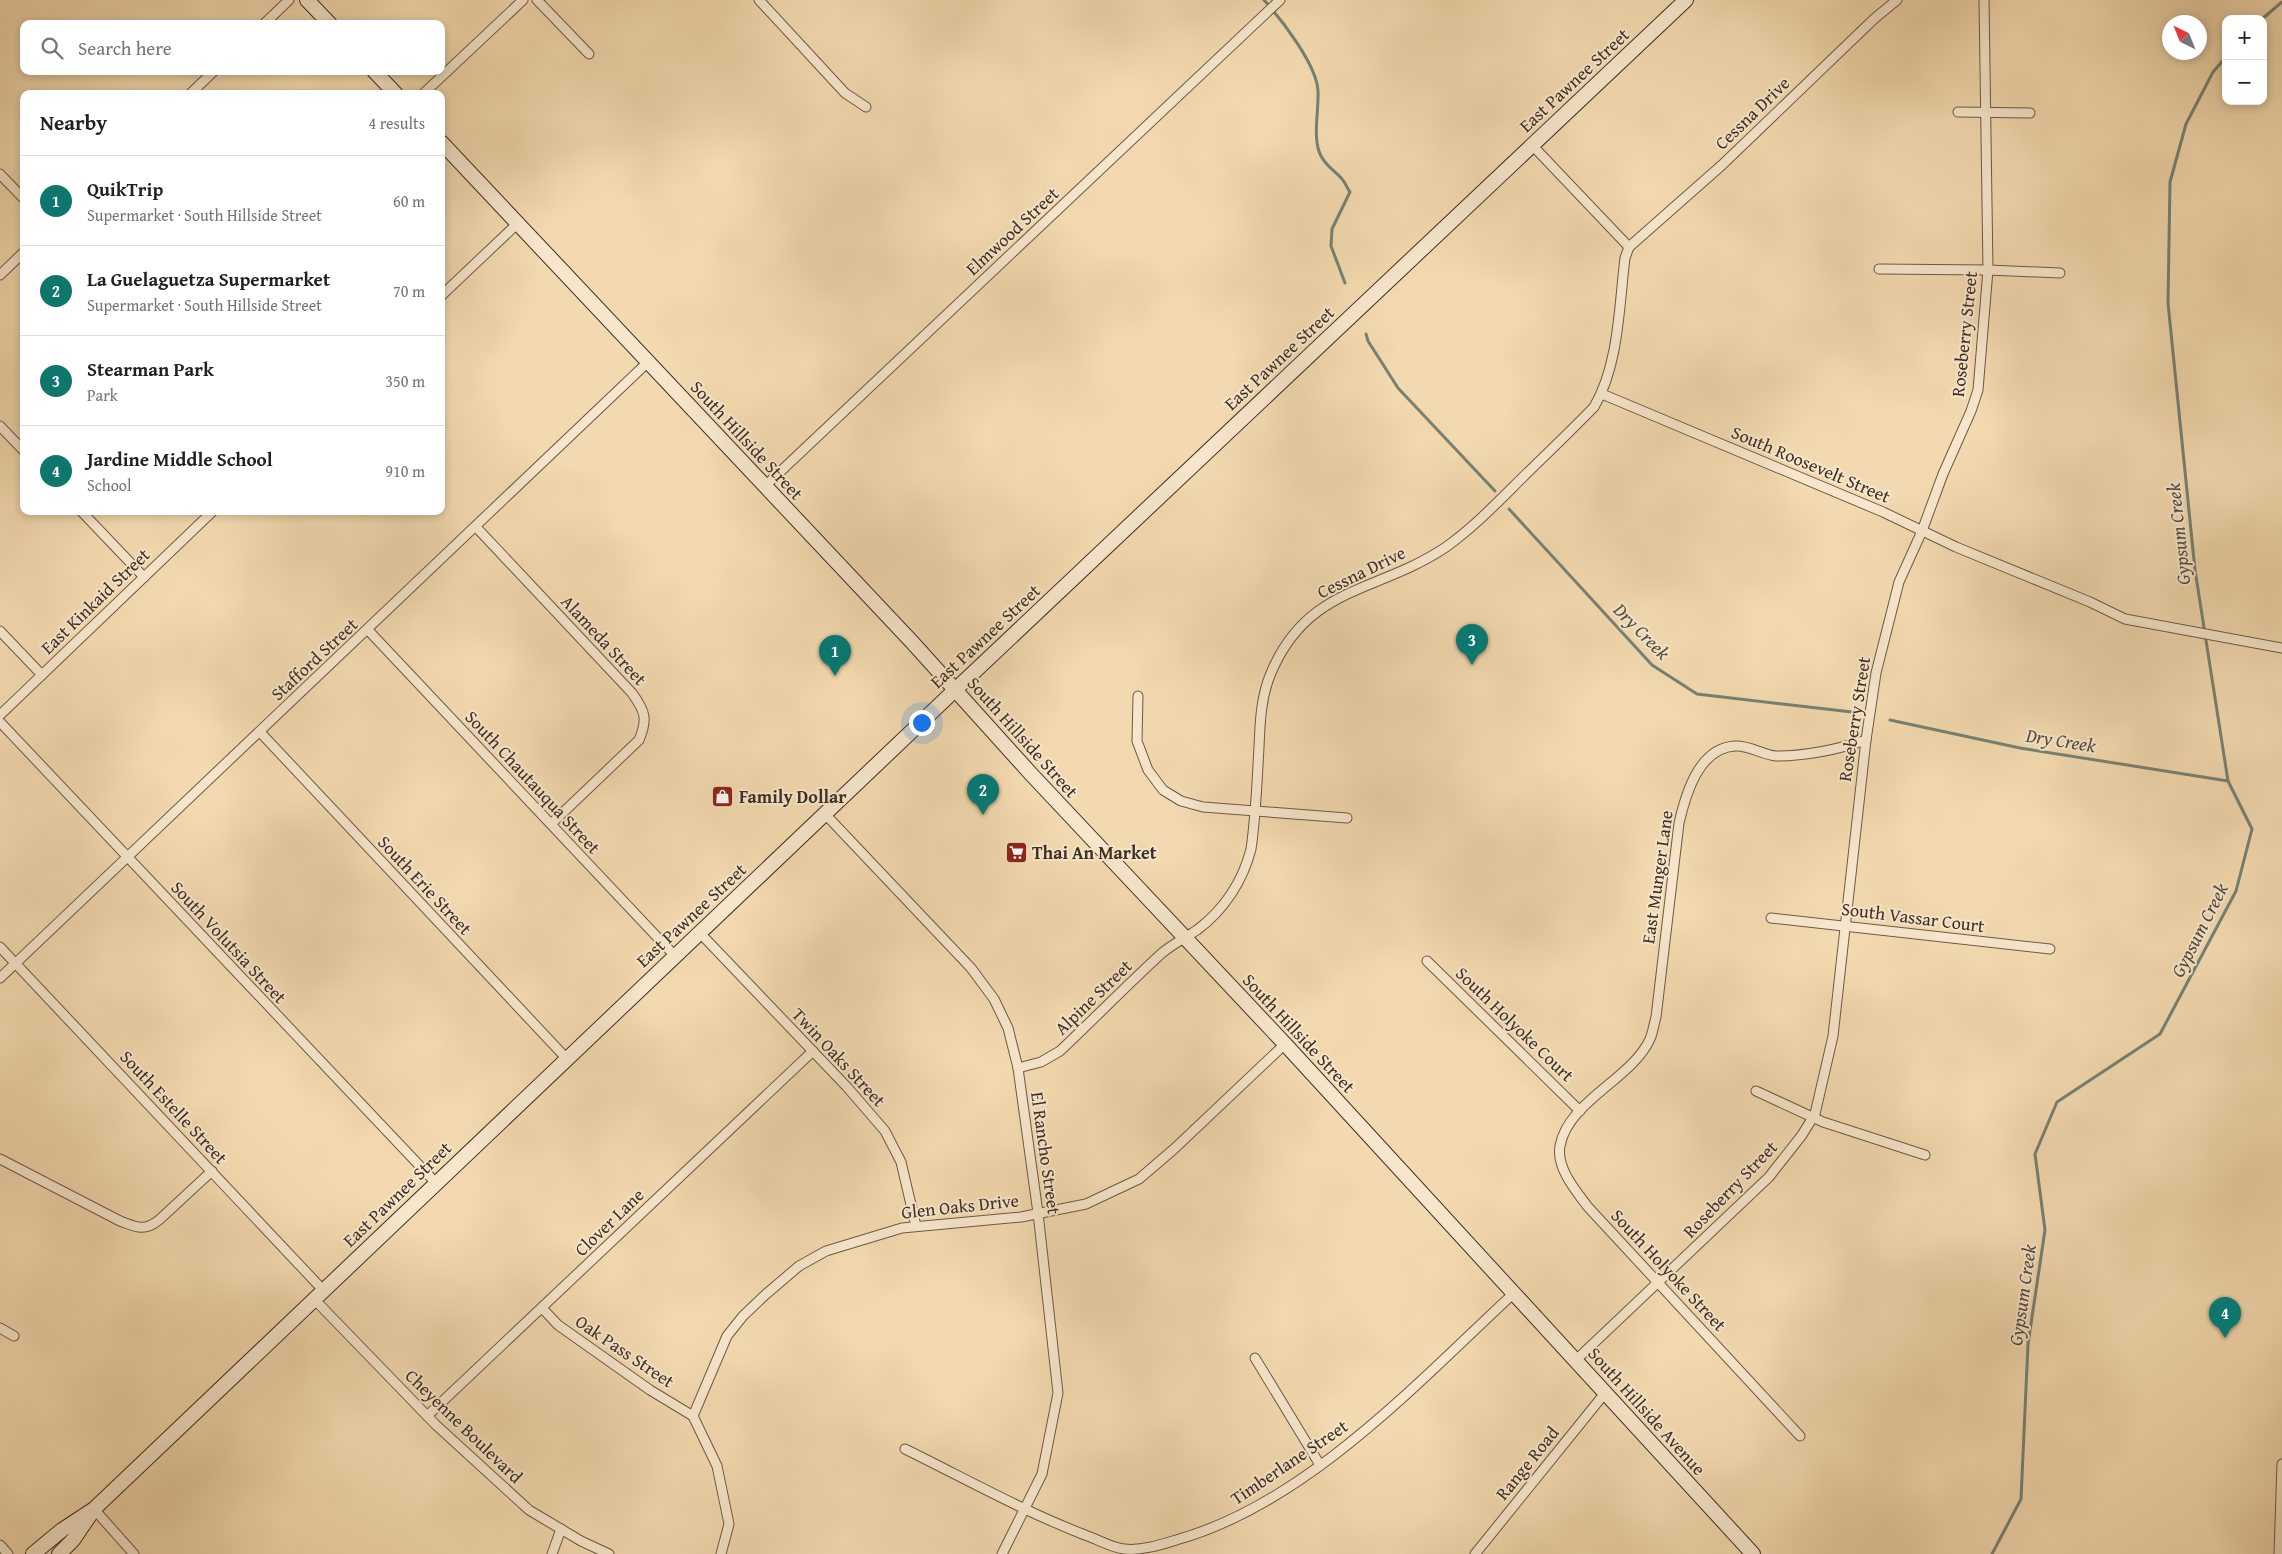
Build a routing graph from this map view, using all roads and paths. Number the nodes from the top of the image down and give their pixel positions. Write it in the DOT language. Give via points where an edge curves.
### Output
graph roads {
  1 [pos="289,0"];
  2 [pos="307,0"];
  3 [pos="523,0"];
  4 [pos="538,0"];
  5 [pos="759,0"];
  6 [pos="1280,0"];
  7 [pos="1686,0"];
  8 [pos="1897,0"];
  9 [pos="1984,0"];
  10 [pos="268,20"];
  11 [pos="326,20"];
  12 [pos="589,54"];
  13 [pos="445,74"];
  14 [pos="210,75"];
  15 [pos="378,75"];
  16 [pos="444,75"];
  17 [pos="194,90"];
  18 [pos="392,90"];
  19 [pos="428,90"];
  20 [pos="866,107"];
  21 [pos="1958,112"];
  22 [pos="1985,113"];
  23 [pos="2030,113"];
  24 [pos="1532,145"];
  25 [pos="445,146"];
  26 [pos="0,174"];
  27 [pos="20,195"];
  28 [pos="518,223"];
  29 [pos="1629,247"];
  30 [pos="20,260"];
  31 [pos="1879,269"];
  32 [pos="1988,270"];
  33 [pos="2060,273"];
  34 [pos="0,275"];
  35 [pos="445,292"];
  36 [pos="648,362"];
  37 [pos="1602,394"];
  38 [pos="0,426"];
  39 [pos="20,447"];
  40 [pos="765,486"];
  41 [pos="85,515"];
  42 [pos="210,515"];
  43 [pos="476,527"];
  44 [pos="1922,531"];
  45 [pos="144,578"];
  46 [pos="368,630"];
  47 [pos="0,631"];
  48 [pos="2282,648"];
  49 [pos="42,675"];
  50 [pos="955,690"];
  51 [pos="1138,696"];
  52 [pos="0,715"];
  53 [pos="0,722"];
  54 [pos="260,732"];
  55 [pos="1866,740"];
  56 [pos="1254,811"];
  57 [pos="826,815"];
  58 [pos="1347,818"];
  59 [pos="551,824"];
  60 [pos="127,857"];
  61 [pos="1771,918"];
  62 [pos="1845,926"];
  63 [pos="700,933"];
  64 [pos="1184,937"];
  65 [pos="0,946"];
  66 [pos="2050,950"];
  67 [pos="675,956"];
  68 [pos="1427,961"];
  69 [pos="16,963"];
  70 [pos="0,978"];
  71 [pos="1285,1044"];
  72 [pos="813,1051"];
  73 [pos="567,1059"];
  74 [pos="1018,1068"];
  75 [pos="1756,1091"];
  76 [pos="1580,1111"];
  77 [pos="1812,1117"];
  78 [pos="1925,1155"];
  79 [pos="0,1159"];
  80 [pos="212,1171"];
  81 [pos="436,1183"];
  82 [pos="1038,1213"];
  83 [pos="916,1226"];
  84 [pos="1659,1283"];
  85 [pos="1514,1293"];
  86 [pos="319,1295"];
  87 [pos="542,1308"];
  88 [pos="0,1328"];
  89 [pos="14,1336"];
  90 [pos="1255,1358"];
  91 [pos="1576,1360"];
  92 [pos="1605,1393"];
  93 [pos="427,1416"];
  94 [pos="693,1416"];
  95 [pos="1800,1436"];
  96 [pos="905,1449"];
  97 [pos="2282,1464"];
  98 [pos="1320,1465"];
  99 [pos="1025,1508"];
  100 [pos="94,1509"];
  101 [pos="561,1529"];
  102 [pos="0,1546"];
  103 [pos="1115,1546"];
  104 [pos="8,1554"];
  105 [pos="33,1554"];
  106 [pos="59,1554"];
  107 [pos="134,1554"];
  108 [pos="552,1554"];
  109 [pos="609,1554"];
  110 [pos="721,1554"];
  111 [pos="1002,1554"];
  112 [pos="1125,1554"];
  113 [pos="1474,1554"];
  114 [pos="1753,1554"];
  115 [pos="2278,1554"];
  1 -- 10 [label="street"];
  2 -- 11 [label="main road"];
  3 -- 13 [label="street"];
  4 -- 12 [label="street"];
  5 -- 20 [label="street" via="845,92"];
  6 -- 40 [label="street, Elmwood Street"];
  7 -- 24 [label="main road, East Pawnee Street"];
  8 -- 29 [label="street, Cessna Drive"];
  9 -- 22 [label="street, Roseberry Street"];
  14 -- 17 [label="street"];
  15 -- 18 [label="main road"];
  16 -- 19 [label="street"];
  21 -- 22 [label="street"];
  22 -- 23 [label="street"];
  22 -- 32 [label="street, Roseberry Street"];
  24 -- 29 [label="street"];
  24 -- 50 [label="main road, East Pawnee Street"];
  25 -- 28 [label="main road, South Hillside Street"];
  26 -- 27 [label="street"];
  28 -- 35 [label="street"];
  28 -- 36 [label="main road, South Hillside Street"];
  29 -- 37 [label="street" via="1611,370"];
  30 -- 34 [label="street"];
  31 -- 32 [label="street"];
  32 -- 33 [label="street"];
  32 -- 44 [label="street, Roseberry Street" via="1978,390"];
  36 -- 40 [label="main road, South Hillside Street"];
  36 -- 43 [label="street, Stafford Street"];
  37 -- 44 [label="street, South Roosevelt Street"];
  37 -- 56 [label="street, Cessna Drive" via="1594,408 1563,439 1460,536 1414,564 1337,598 1299,626 1288,640 1266,686"];
  38 -- 39 [label="street"];
  40 -- 50 [label="main road, South Hillside Street"];
  41 -- 45 [label="street"];
  42 -- 45 [label="street, East Kinkaid Street"];
  43 -- 46 [label="street, Stafford Street"];
  43 -- 59 [label="street, Alameda Street" via="632,692 644,715 645,726 639,740"];
  44 -- 48 [label="street, South Roosevelt Street" via="2125,619"];
  44 -- 55 [label="street, Roseberry Street" via="1899,582 1876,673"];
  45 -- 49 [label="street, East Kinkaid Street"];
  46 -- 54 [label="street, Stafford Street"];
  46 -- 59 [label="street, South Chautauqua Street"];
  47 -- 49 [label="street"];
  49 -- 52 [label="street, East Kinkaid Street"];
  50 -- 57 [label="main road, East Pawnee Street"];
  50 -- 64 [label="main road, South Hillside Street"];
  51 -- 56 [label="street" via="1137,741 1148,770 1163,790 1180,801 1203,807"];
  53 -- 60 [label="street, South Volutsia Street"];
  54 -- 60 [label="street, Stafford Street"];
  54 -- 73 [label="street, South Erie Street"];
  55 -- 62 [label="street, Roseberry Street"];
  55 -- 76 [label="street, East Munger Lane" via="1810,754 1773,756 1737,745 1715,751 1702,766 1686,792 1679,822 1656,1017 1650,1039 1628,1067"];
  56 -- 58 [label="street"];
  56 -- 64 [label="street, Cessna Drive" via="1248,863 1234,890 1198,929"];
  57 -- 63 [label="main road, East Pawnee Street"];
  57 -- 74 [label="street, El Rancho Street" via="971,968 994,999 1008,1028"];
  59 -- 67 [label="street, South Chautauqua Street"];
  60 -- 69 [label="street, Stafford Street"];
  60 -- 81 [label="street, South Volutsia Street"];
  61 -- 62 [label="street, South Vassar Court"];
  62 -- 66 [label="street, South Vassar Court"];
  62 -- 77 [label="street, Roseberry Street" via="1834,1036"];
  63 -- 67 [label="main road, East Pawnee Street"];
  63 -- 72 [label="street, Twin Oaks Street"];
  64 -- 71 [label="main road, South Hillside Street"];
  64 -- 74 [label="street, Alpine Street" via="1161,954 1060,1052 1041,1062"];
  65 -- 69 [label="street, South Estelle Street"];
  67 -- 73 [label="main road, East Pawnee Street"];
  68 -- 76 [label="street, South Holyoke Court"];
  69 -- 70 [label="street, Stafford Street"];
  69 -- 80 [label="street, South Estelle Street"];
  71 -- 82 [label="street, Glen Oaks Drive" via="1139,1179 1086,1204"];
  71 -- 85 [label="main road, South Hillside Street"];
  72 -- 83 [label="street, Twin Oaks Street" via="895,1146"];
  72 -- 87 [label="street, Clover Lane"];
  73 -- 81 [label="main road, East Pawnee Street"];
  74 -- 82 [label="street, El Rancho Street"];
  75 -- 77 [label="street"];
  76 -- 84 [label="street, South Holyoke Street" via="1560,1147 1569,1182"];
  77 -- 78 [label="street"];
  77 -- 84 [label="street, Roseberry Street" via="1802,1136 1769,1177"];
  79 -- 80 [label="street" via="120,1221 140,1228 150,1227 159,1220"];
  80 -- 86 [label="street, South Estelle Street"];
  81 -- 86 [label="main road, East Pawnee Street"];
  82 -- 83 [label="street, Glen Oaks Drive"];
  82 -- 99 [label="street, El Rancho Street" via="1058,1393 1042,1474"];
  83 -- 94 [label="street, Glen Oaks Drive" via="826,1251 799,1266 765,1294 727,1336"];
  84 -- 91 [label="street, Roseberry Street"];
  84 -- 95 [label="street, South Holyoke Street"];
  85 -- 91 [label="main road, South Hillside Avenue"];
  85 -- 98 [label="street, Timberlane Street" via="1386,1413"];
  86 -- 93 [label="street, Cheyenne Boulevard"];
  86 -- 100 [label="main road, East Pawnee Street"];
  87 -- 93 [label="street, Clover Lane"];
  87 -- 94 [label="street, Oak Pass Street" via="566,1331"];
  88 -- 89 [label="street"];
  90 -- 98 [label="street"];
  91 -- 92 [label="main road, South Hillside Avenue"];
  92 -- 113 [label="street, Range Road"];
  92 -- 114 [label="main road, South Hillside Avenue"];
  93 -- 101 [label="street, Cheyenne Boulevard" via="529,1510"];
  94 -- 110 [label="street" via="717,1466 727,1514 729,1524"];
  96 -- 99 [label="street, Timberlane Street"];
  97 -- 115 [label="street"];
  98 -- 103 [label="street, Timberlane Street" via="1222,1525 1148,1548 1123,1549"];
  99 -- 103 [label="street, Timberlane Street" via="1051,1522"];
  99 -- 111 [label="street, El Rancho Street"];
  100 -- 105 [label="main road, East Pawnee Street"];
  100 -- 106 [label="main road, East Pawnee Street"];
  100 -- 107 [label="street"];
  101 -- 108 [label="street"];
  101 -- 109 [label="street, Cheyenne Boulevard"];
  102 -- 104 [label="street"];
  103 -- 112 [label="street"];
}
